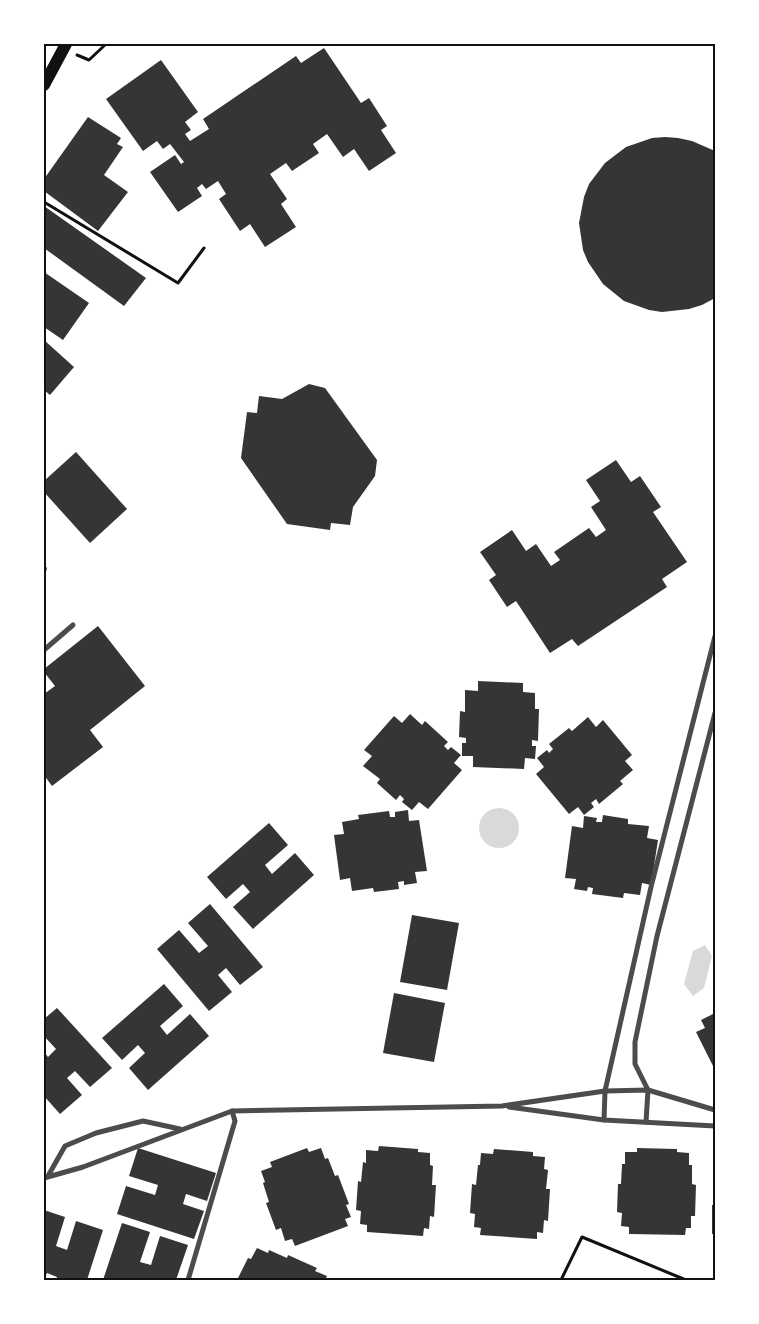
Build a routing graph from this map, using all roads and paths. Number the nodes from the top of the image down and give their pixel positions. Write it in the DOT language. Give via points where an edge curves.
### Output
graph roads {
  1 [pos="106,44"];
  2 [pos="65,46"];
  3 [pos="44,85"];
  4 [pos="44,202"];
  5 [pos="204,248"];
  6 [pos="73,625"];
  7 [pos="715,636"];
  8 [pos="44,650"];
  9 [pos="715,713"];
  10 [pos="648,1090"];
  11 [pos="605,1091"];
  12 [pos="502,1106"];
  13 [pos="715,1110"];
  14 [pos="232,1111"];
  15 [pos="604,1120"];
  16 [pos="646,1122"];
  17 [pos="715,1126"];
  18 [pos="181,1129"];
  19 [pos="46,1177"];
  20 [pos="188,1280"];
  21 [pos="561,1280"];
  22 [pos="686,1280"];
  1 -- 2 [label="path" via="89,60"];
  2 -- 3 [label="main road"];
  4 -- 5 [label="path" via="178,283"];
  6 -- 8 [label="street"];
  7 -- 11 [label="street" via="651,887"];
  9 -- 10 [label="street" via="657,936 634,1042 635,1064"];
  10 -- 11 [label="street"];
  10 -- 13 [label="street"];
  10 -- 16 [label="street"];
  11 -- 12 [label="street"];
  11 -- 15 [label="street"];
  12 -- 14 [label="street"];
  12 -- 15 [label="street"];
  14 -- 18 [label="street"];
  14 -- 20 [label="street" via="235,1121"];
  15 -- 16 [label="street"];
  16 -- 17 [label="street"];
  18 -- 19 [label="street" via="83,1167"];
  18 -- 19 [label="street" via="144,1121 96,1133 65,1146"];
  21 -- 22 [label="path" via="582,1237"];
}
